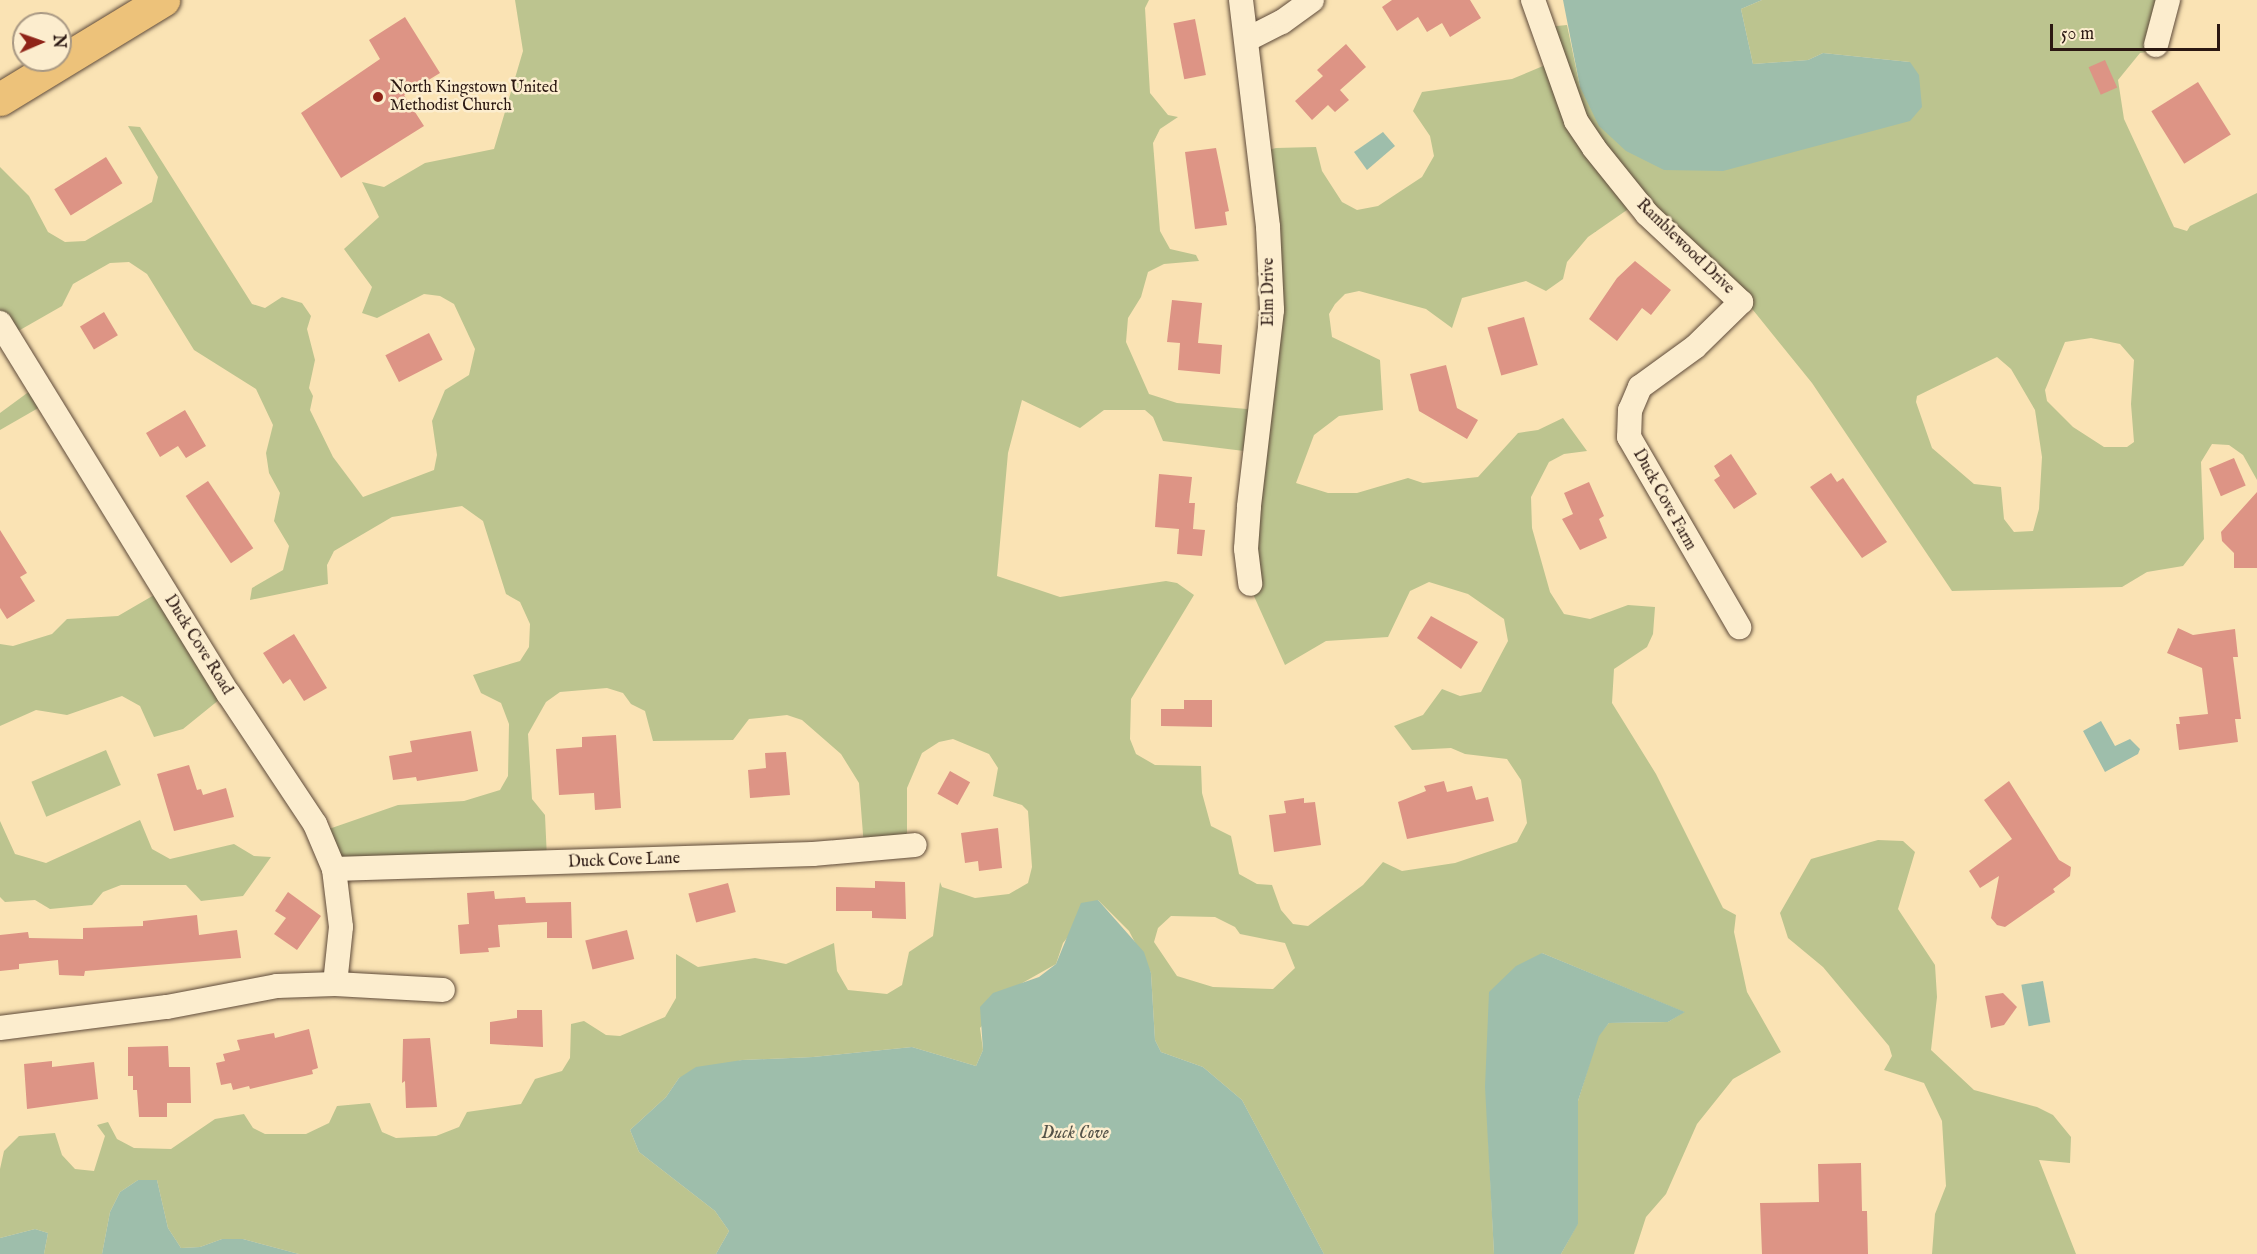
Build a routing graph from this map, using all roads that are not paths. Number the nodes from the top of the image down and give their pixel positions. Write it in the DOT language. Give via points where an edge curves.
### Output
graph roads {
  1 [pos="163,0"];
  2 [pos="1241,0"];
  3 [pos="1312,0"];
  4 [pos="1533,0"];
  5 [pos="2168,0"];
  6 [pos="1248,39"];
  7 [pos="2156,45"];
  8 [pos="0,99"];
  9 [pos="1741,302"];
  10 [pos="0,323"];
  11 [pos="1250,584"];
  12 [pos="1739,627"];
  13 [pos="915,845"];
  14 [pos="334,869"];
  15 [pos="335,984"];
  16 [pos="444,990"];
  17 [pos="0,1029"];
  1 -- 8 [label="main road"];
  2 -- 6 [label="street, Elm Drive"];
  3 -- 6 [label="street" via="1282,22"];
  4 -- 9 [label="street, Ramblewood Drive" via="1576,121 1594,148 1647,214"];
  5 -- 7 [label="street"];
  6 -- 11 [label="street, Elm Drive" via="1272,310 1249,507 1246,549"];
  9 -- 12 [label="street, Duck Cove Farm" via="1695,347 1640,387 1630,410 1629,437"];
  10 -- 14 [label="street, Duck Cove Road" via="222,684 315,824"];
  13 -- 14 [label="street, Duck Cove Lane" via="813,854"];
  14 -- 15 [label="street, Duck Cove Road" via="341,927"];
  15 -- 16 [label="street"];
  15 -- 17 [label="street" via="277,986 167,1007"];
}
